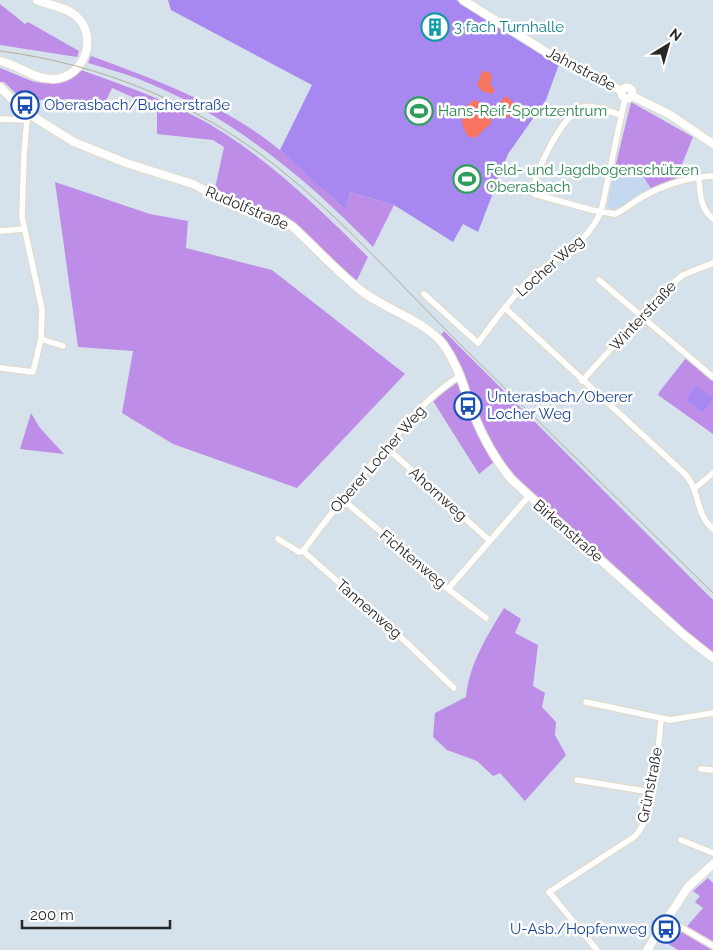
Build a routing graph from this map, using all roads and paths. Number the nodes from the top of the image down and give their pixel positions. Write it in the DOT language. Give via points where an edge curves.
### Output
graph roads {
  1 [pos="37,0"];
  2 [pos="463,0"];
  3 [pos="0,61"];
  4 [pos="0,87"];
  5 [pos="626,95"];
  6 [pos="622,115"];
  7 [pos="28,118"];
  8 [pos="0,119"];
  9 [pos="713,144"];
  10 [pos="713,176"];
  11 [pos="699,177"];
  12 [pos="601,212"];
  13 [pos="713,219"];
  14 [pos="24,229"];
  15 [pos="0,231"];
  16 [pos="713,263"];
  17 [pos="599,280"];
  18 [pos="424,294"];
  19 [pos="505,308"];
  20 [pos="640,316"];
  21 [pos="41,339"];
  22 [pos="63,346"];
  23 [pos="0,368"];
  24 [pos="461,376"];
  25 [pos="713,377"];
  26 [pos="582,381"];
  27 [pos="386,447"];
  28 [pos="713,473"];
  29 [pos="696,488"];
  30 [pos="528,497"];
  31 [pos="341,498"];
  32 [pos="713,529"];
  33 [pos="278,539"];
  34 [pos="489,540"];
  35 [pos="304,551"];
  36 [pos="448,589"];
  37 [pos="486,618"];
  38 [pos="713,658"];
  39 [pos="454,688"];
  40 [pos="586,702"];
  41 [pos="713,713"];
  42 [pos="661,719"];
  43 [pos="701,769"];
  44 [pos="713,770"];
  45 [pos="577,780"];
  46 [pos="651,792"];
  47 [pos="681,840"];
  48 [pos="713,854"];
  49 [pos="713,864"];
  50 [pos="667,919"];
  51 [pos="713,946"];
  52 [pos="597,950"];
  53 [pos="647,950"];
  1 -- 3 [label="street" via="64,8 76,16 85,28 89,42 86,55 67,76 56,79 41,78"];
  2 -- 5 [label="street, Jahnstraße" via="559,60"];
  4 -- 7 [label="street, Rudolfstraße"];
  5 -- 6 [label="street, Locher Weg"];
  5 -- 9 [label="street, Jahnstraße" via="669,114"];
  6 -- 12 [label="street, Locher Weg"];
  6 -- 12 [label="street" via="586,106 578,109 542,161 533,191 537,196"];
  7 -- 8 [label="street"];
  7 -- 14 [label="street" via="24,154"];
  7 -- 24 [label="street, Rudolfstraße" via="98,152 193,184 235,206 280,219 293,227 361,290 386,308 431,332"];
  10 -- 11 [label="street"];
  11 -- 12 [label="street" via="665,186 615,214"];
  11 -- 13 [label="street" via="704,209"];
  12 -- 19 [label="street, Locher Weg" via="580,243 535,275"];
  14 -- 15 [label="street"];
  14 -- 21 [label="street" via="42,309"];
  16 -- 20 [label="street, Winterstraße" via="683,275"];
  17 -- 20 [label="street"];
  18 -- 19 [label="street, Locher Weg" via="478,343"];
  19 -- 26 [label="street"];
  20 -- 25 [label="street"];
  20 -- 26 [label="street, Winterstraße"];
  21 -- 22 [label="street"];
  21 -- 23 [label="street" via="34,372"];
  24 -- 27 [label="street, Oberer Locher Weg" via="422,407"];
  24 -- 30 [label="street, Birkenstraße" via="490,448 500,465"];
  26 -- 29 [label="street" via="685,474"];
  27 -- 31 [label="street, Oberer Locher Weg"];
  27 -- 34 [label="street, Ahornweg"];
  28 -- 29 [label="street"];
  29 -- 32 [label="street" via="700,514"];
  30 -- 34 [label="street"];
  30 -- 38 [label="street, Birkenstraße"];
  31 -- 35 [label="street, Oberer Locher Weg"];
  31 -- 36 [label="street, Fichtenweg"];
  33 -- 35 [label="street, Tannenweg" via="299,552"];
  34 -- 36 [label="street"];
  35 -- 39 [label="street, Tannenweg"];
  36 -- 37 [label="street, Fichtenweg"];
  40 -- 42 [label="street"];
  41 -- 42 [label="street"];
  42 -- 46 [label="street, Grünstraße"];
  43 -- 44 [label="street"];
  45 -- 46 [label="street"];
  46 -- 52 [label="street, Grünstraße" via="646,818 639,833 549,892"];
  47 -- 48 [label="street"];
  49 -- 50 [label="street" via="688,887"];
  50 -- 51 [label="street"];
  50 -- 53 [label="street"];
}
